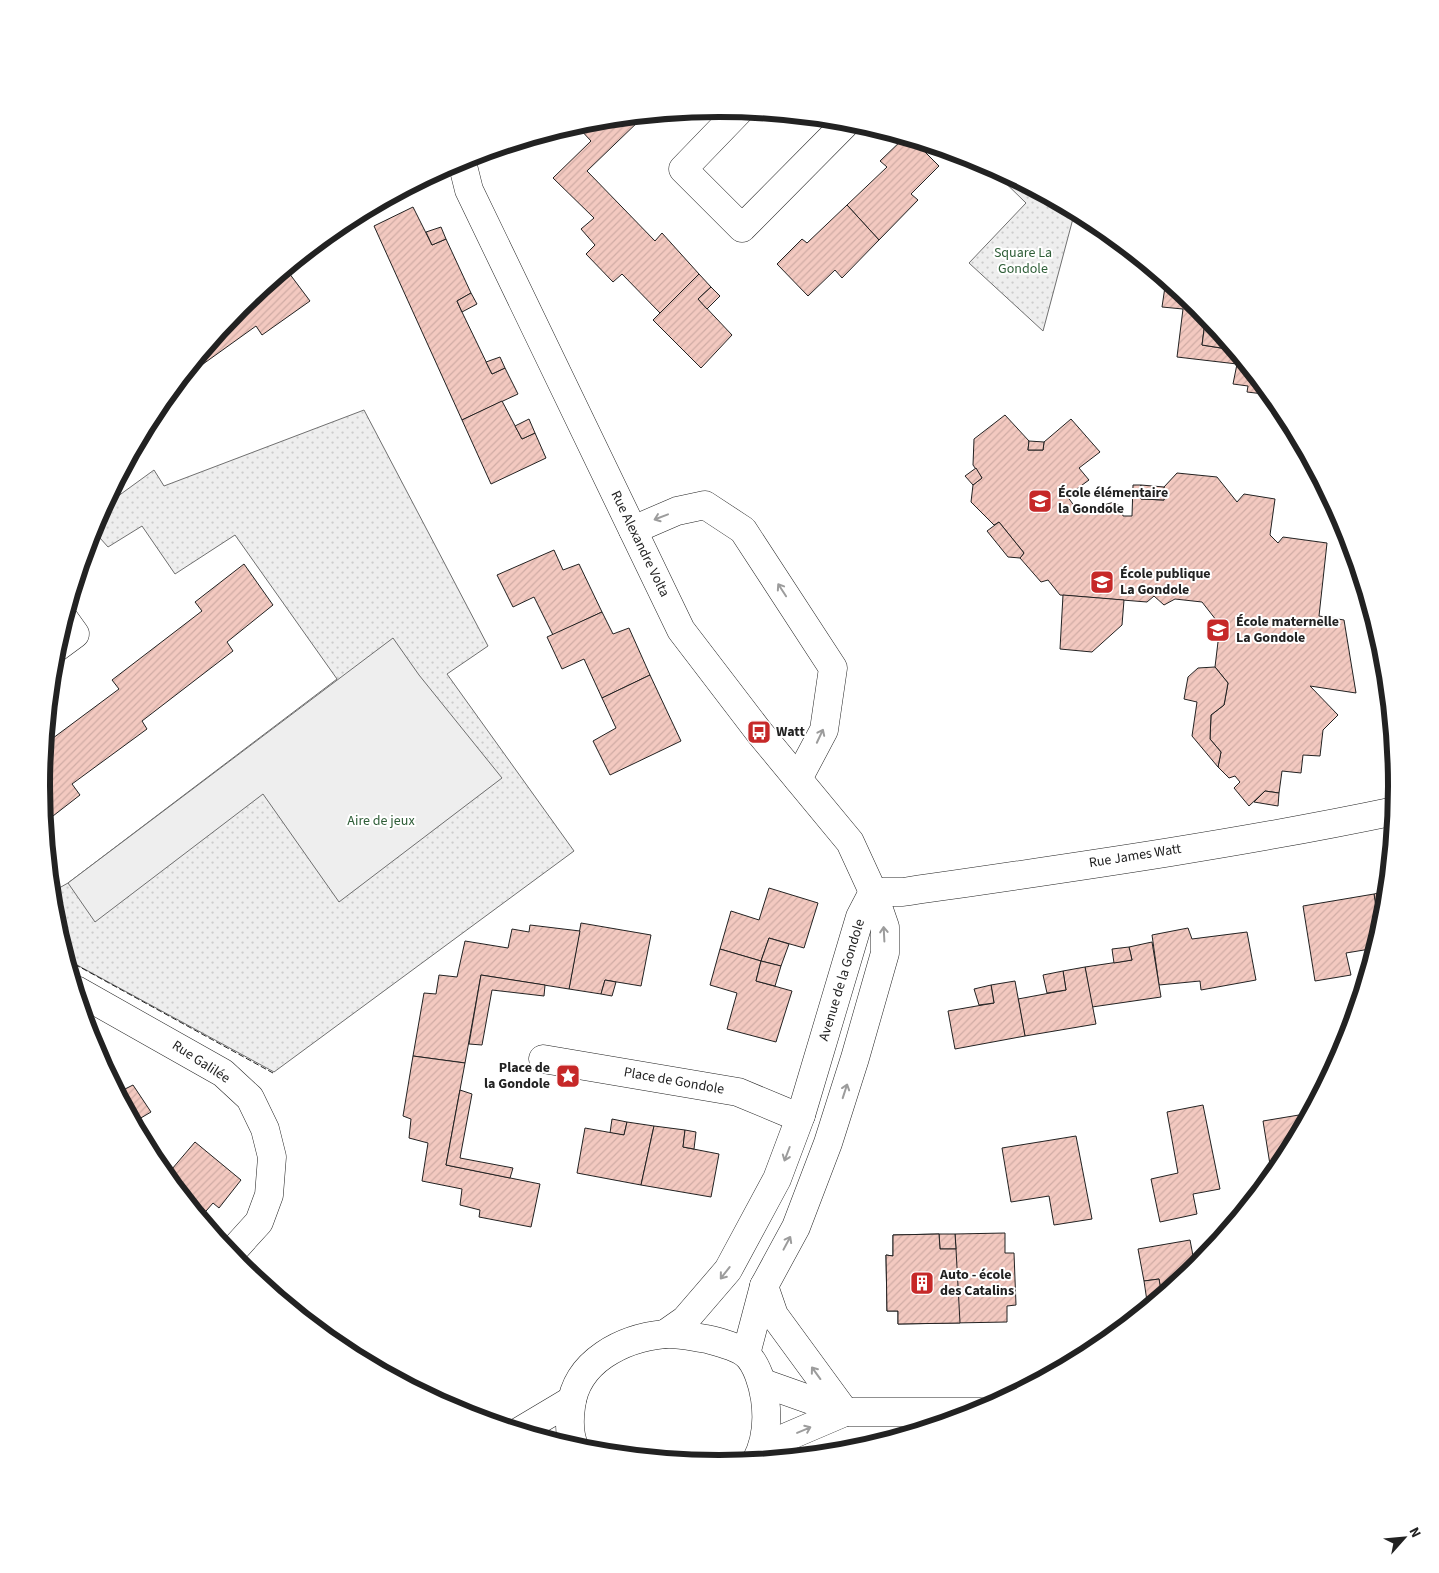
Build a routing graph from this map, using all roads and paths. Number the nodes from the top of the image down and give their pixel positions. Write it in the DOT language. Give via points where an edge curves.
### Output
graph roads {
  1 [pos="733,117"];
  2 [pos="841,128"];
  3 [pos="463,168"];
  4 [pos="633,530"];
  5 [pos="70,627"];
  6 [pos="67,640"];
  7 [pos="798,779"];
  8 [pos="1388,812"];
  9 [pos="873,892"];
  10 [pos="84,994"];
  11 [pos="543,1059"];
  12 [pos="802,1115"];
  13 [pos="235,1248"];
  14 [pos="764,1286"];
  15 [pos="665,1334"];
  16 [pos="746,1354"];
  17 [pos="763,1383"];
  18 [pos="572,1400"];
  19 [pos="845,1412"];
  20 [pos="957,1412"];
  21 [pos="527,1427"];
  22 [pos="572,1439"];
  23 [pos="760,1454"];
  1 -- 2 [label="street" via="683,169 742,228"];
  3 -- 4 [label="street, Rue Alexandre Volta" via="469,190"];
  4 -- 7 [label="street, Rue Alexandre Volta" via="681,630"];
  7 -- 4 [label="street, one-way" via="824,730 832,668 744,530 705,505 677,511"];
  5 -- 6 [label="street" via="75,634"];
  7 -- 9 [label="street, Rue Alexandre Volta" via="850,842"];
  8 -- 9 [label="street, Rue James Watt" via="1307,829 1146,854 913,890"];
  9 -- 12 [label="street, Avenue de la Gondole" via="860,917"];
  14 -- 9 [label="street, Avenue de la Gondole, one-way" via="796,1226 856,1058 885,953 884,928"];
  10 -- 13 [label="street, Rue Galilée" via="223,1073 250,1098 265,1129 272,1158 269,1195 259,1222"];
  11 -- 12 [label="street, Place de Gondole" via="738,1092 786,1112"];
  12 -- 15 [label="street, Avenue de la Gondole, one-way" via="777,1179 728,1270 685,1320"];
  14 -- 16 [label="street, Avenue de la Gondole"];
  19 -- 14 [label="street, one-way" via="774,1315"];
  15 -- 16 [label="street" via="717,1342"];
  15 -- 18 [label="street" via="630,1342 603,1354 580,1376"];
  16 -- 17 [label="street"];
  17 -- 19 [label="street"];
  17 -- 23 [label="street" via="767,1414"];
  18 -- 21 [label="street"];
  18 -- 22 [label="street" via="569,1420"];
  19 -- 20 [label="street"];
  23 -- 19 [label="street, one-way"];
}
